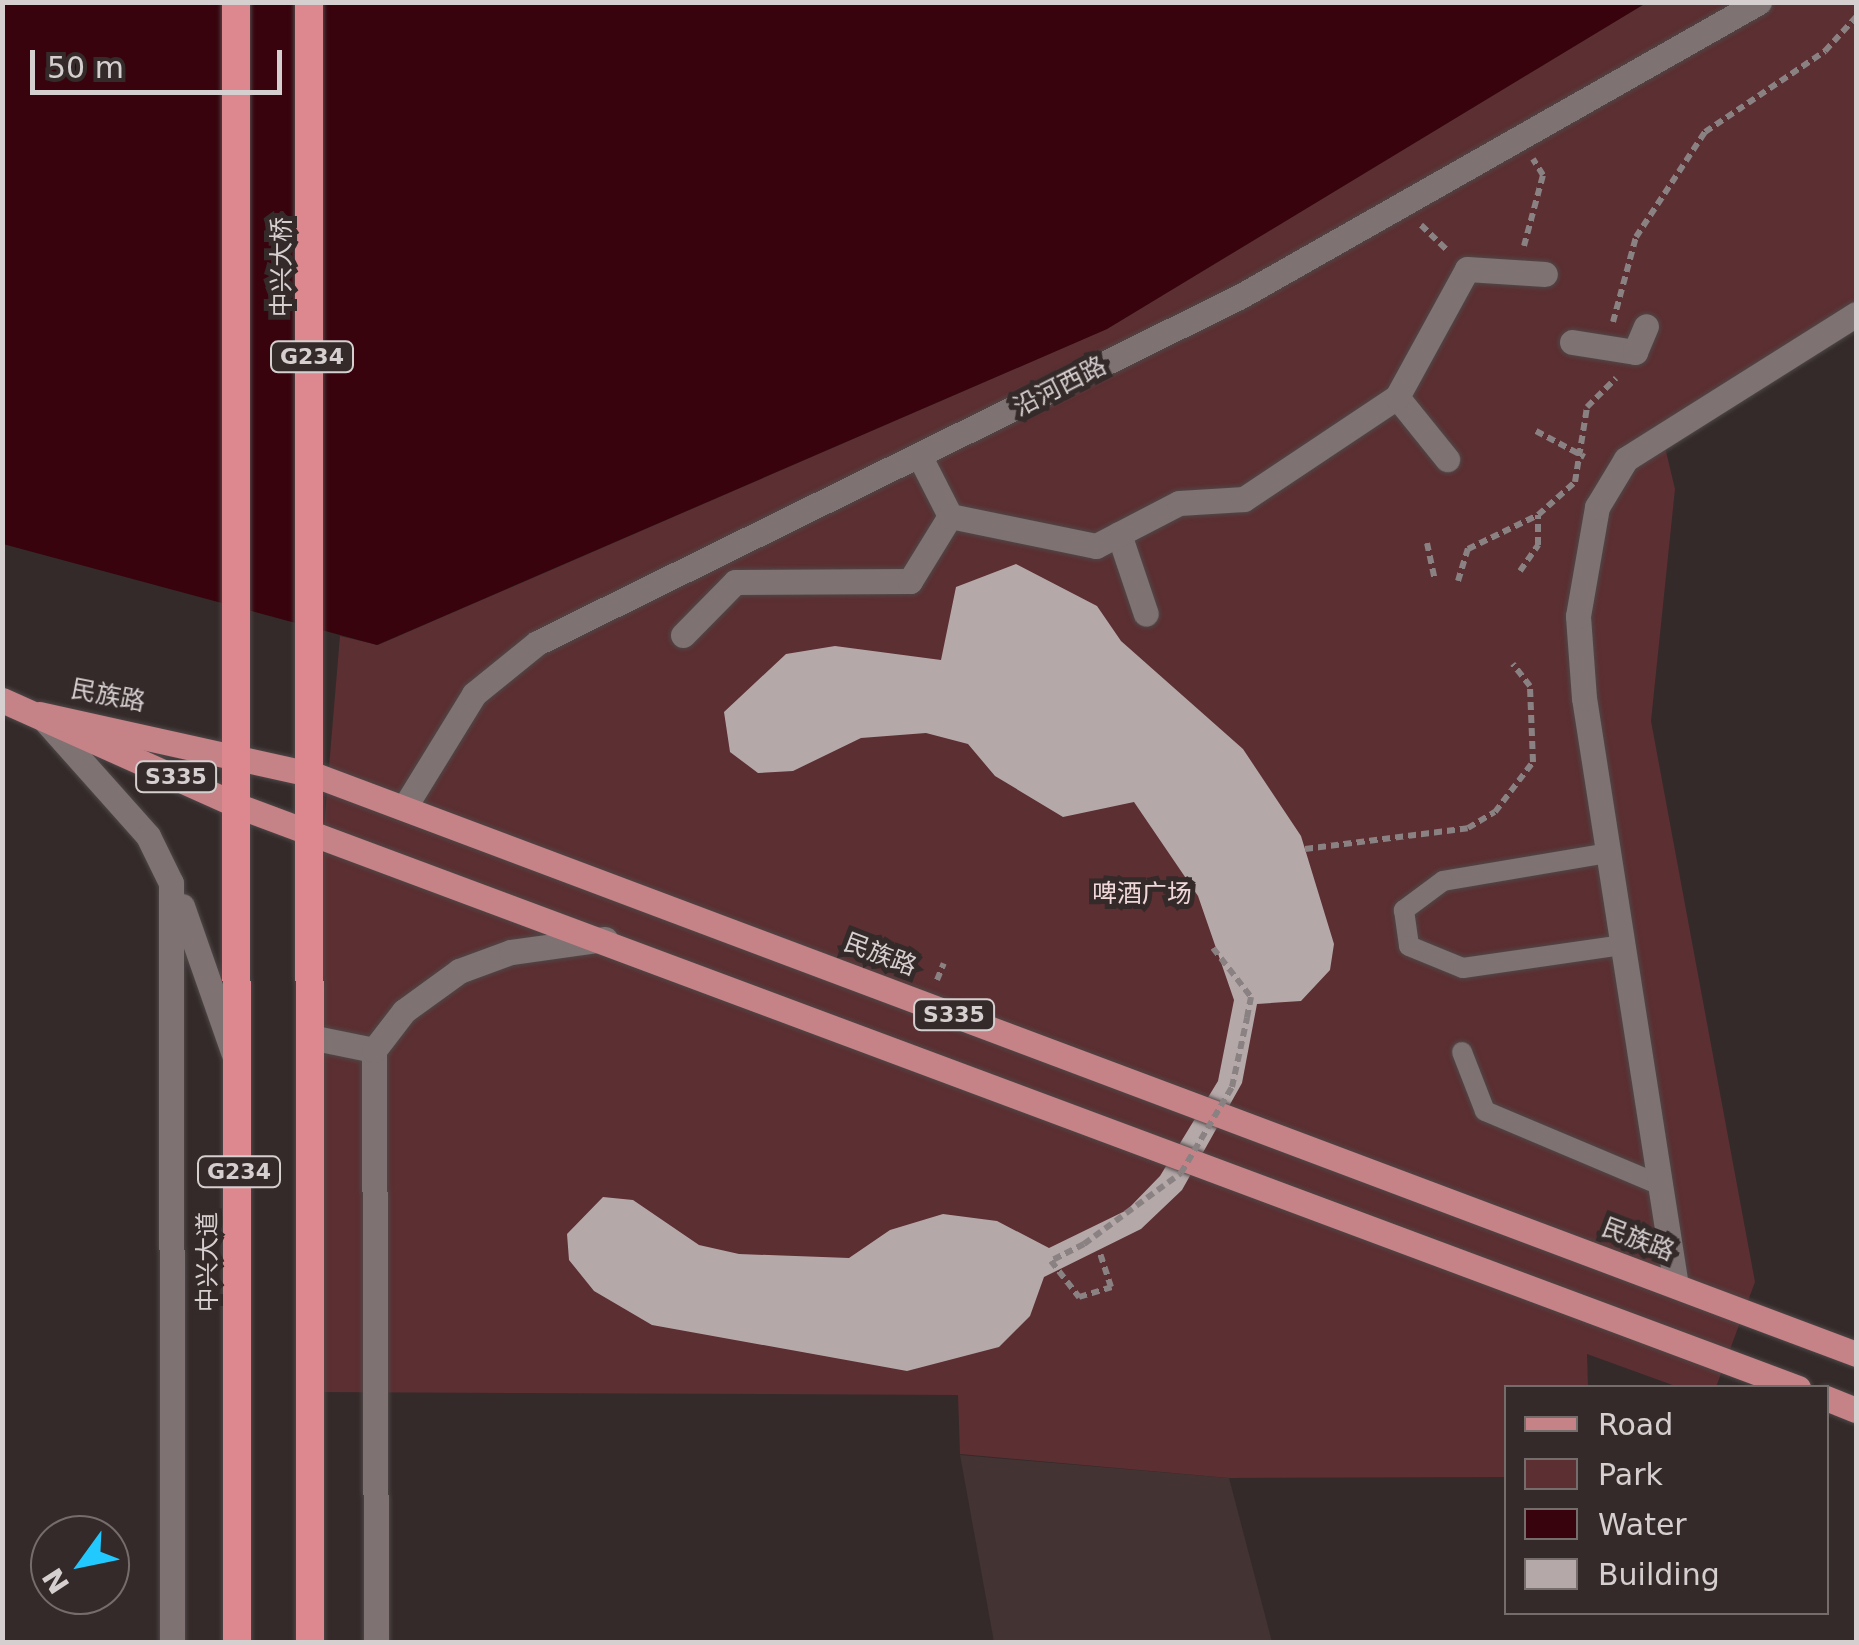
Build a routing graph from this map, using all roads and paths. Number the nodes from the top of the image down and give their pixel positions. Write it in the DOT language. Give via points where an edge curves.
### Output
graph roads {
  1 [pos="236,2"];
  2 [pos="309,2"];
  3 [pos="1759,2"];
  4 [pos="1856,18"];
  5 [pos="1520,138"];
  6 [pos="1401,206"];
  7 [pos="1468,268"];
  8 [pos="1518,272"];
  9 [pos="1545,274"];
  10 [pos="1856,314"];
  11 [pos="1646,326"];
  12 [pos="1572,342"];
  13 [pos="1609,348"];
  14 [pos="1630,373"];
  15 [pos="1396,397"];
  16 [pos="1536,431"];
  17 [pos="1582,455"];
  18 [pos="920,458"];
  19 [pos="1447,459"];
  20 [pos="1615,477"];
  21 [pos="1538,515"];
  22 [pos="950,516"];
  23 [pos="1119,534"];
  24 [pos="1427,543"];
  25 [pos="1520,571"];
  26 [pos="1435,580"];
  27 [pos="1458,581"];
  28 [pos="1146,614"];
  29 [pos="683,635"];
  30 [pos="1513,664"];
  31 [pos="2,700"];
  32 [pos="237,702"];
  33 [pos="39,714"];
  34 [pos="238,752"];
  35 [pos="316,775"];
  36 [pos="240,807"];
  37 [pos="404,808"];
  38 [pos="316,829"];
  39 [pos="1305,849"];
  40 [pos="1608,853"];
  41 [pos="172,884"];
  42 [pos="607,939"];
  43 [pos="1623,946"];
  44 [pos="1214,948"];
  45 [pos="314,1038"];
  46 [pos="374,1050"];
  47 [pos="1462,1052"];
  48 [pos="239,1075"];
  49 [pos="1660,1185"];
  50 [pos="1100,1254"];
  51 [pos="1676,1286"];
  52 [pos="1856,1354"];
  53 [pos="1790,1385"];
  54 [pos="1829,1399"];
  55 [pos="1856,1410"];
  56 [pos="172,1642"];
  57 [pos="236,1642"];
  58 [pos="310,1642"];
  59 [pos="376,1642"];
  1 -- 32 [label="highway, 中兴大桥 / G234"];
  2 -- 35 [label="highway, 中兴大桥 / G234"];
  3 -- 5 [label="street, 沿河西路"];
  4 -- 13 [label="path" via="1824,51 1704,132 1679,165 1636,236"];
  5 -- 6 [label="street, 沿河西路"];
  5 -- 8 [label="path" via="1542,175"];
  6 -- 7 [label="path"];
  6 -- 18 [label="street, 沿河西路"];
  7 -- 8 [label="street"];
  7 -- 15 [label="street"];
  8 -- 9 [label="street"];
  10 -- 20 [label="street" via="1740,380 1626,459"];
  11 -- 13 [label="street" via="1635,352"];
  12 -- 13 [label="street"];
  14 -- 17 [label="path" via="1587,408"];
  15 -- 19 [label="street"];
  15 -- 23 [label="street" via="1244,499 1178,504"];
  16 -- 17 [label="path"];
  17 -- 20 [label="path"];
  17 -- 21 [label="path" via="1575,482"];
  18 -- 22 [label="street"];
  18 -- 37 [label="street, 沿河西路" via="537,643 474,694"];
  20 -- 40 [label="street" via="1597,507 1578,616"];
  21 -- 25 [label="path" via="1538,545"];
  21 -- 27 [label="path" via="1468,549"];
  22 -- 23 [label="street" via="1096,546"];
  22 -- 29 [label="street" via="910,580 735,582"];
  23 -- 28 [label="street"];
  24 -- 26 [label="path"];
  30 -- 39 [label="path" via="1530,686 1533,762 1495,812 1468,828"];
  31 -- 33 [label="main road, S335"];
  32 -- 34 [label="highway, 中兴大道 / G234"];
  33 -- 34 [label="main road, 民族路 / S335"];
  33 -- 36 [label="main road, S335"];
  33 -- 41 [label="street" via="148,836"];
  34 -- 35 [label="main road, 民族路 / S335"];
  34 -- 36 [label="highway, 中兴大道 / G234"];
  35 -- 37 [label="main road, 民族路 / S335"];
  35 -- 38 [label="highway, G234"];
  36 -- 38 [label="main road, S335"];
  36 -- 48 [label="highway, 中兴大道 / G234"];
  37 -- 51 [label="main road, 民族路 / S335"];
  38 -- 42 [label="main road, S335"];
  38 -- 45 [label="highway, G234"];
  40 -- 43 [label="street"];
  40 -- 43 [label="lane" via="1443,881 1404,910 1409,946 1463,968"];
  41 -- 48 [label="street"];
  41 -- 56 [label="street"];
  42 -- 46 [label="street" via="512,952 459,971 404,1011"];
  42 -- 53 [label="main road, S335"];
  43 -- 49 [label="street"];
  44 -- 50 [label="path, bridge" via="1251,998 1232,1087 1180,1173 1051,1261 1079,1296 1111,1287"];
  45 -- 46 [label="street"];
  45 -- 58 [label="highway, G234"];
  46 -- 59 [label="street"];
  47 -- 49 [label="lane" via="1485,1111"];
  48 -- 57 [label="highway, 中兴大道 / G234"];
  49 -- 51 [label="street"];
  51 -- 52 [label="main road, 民族路 / S335"];
  54 -- 55 [label="main road"];
}
